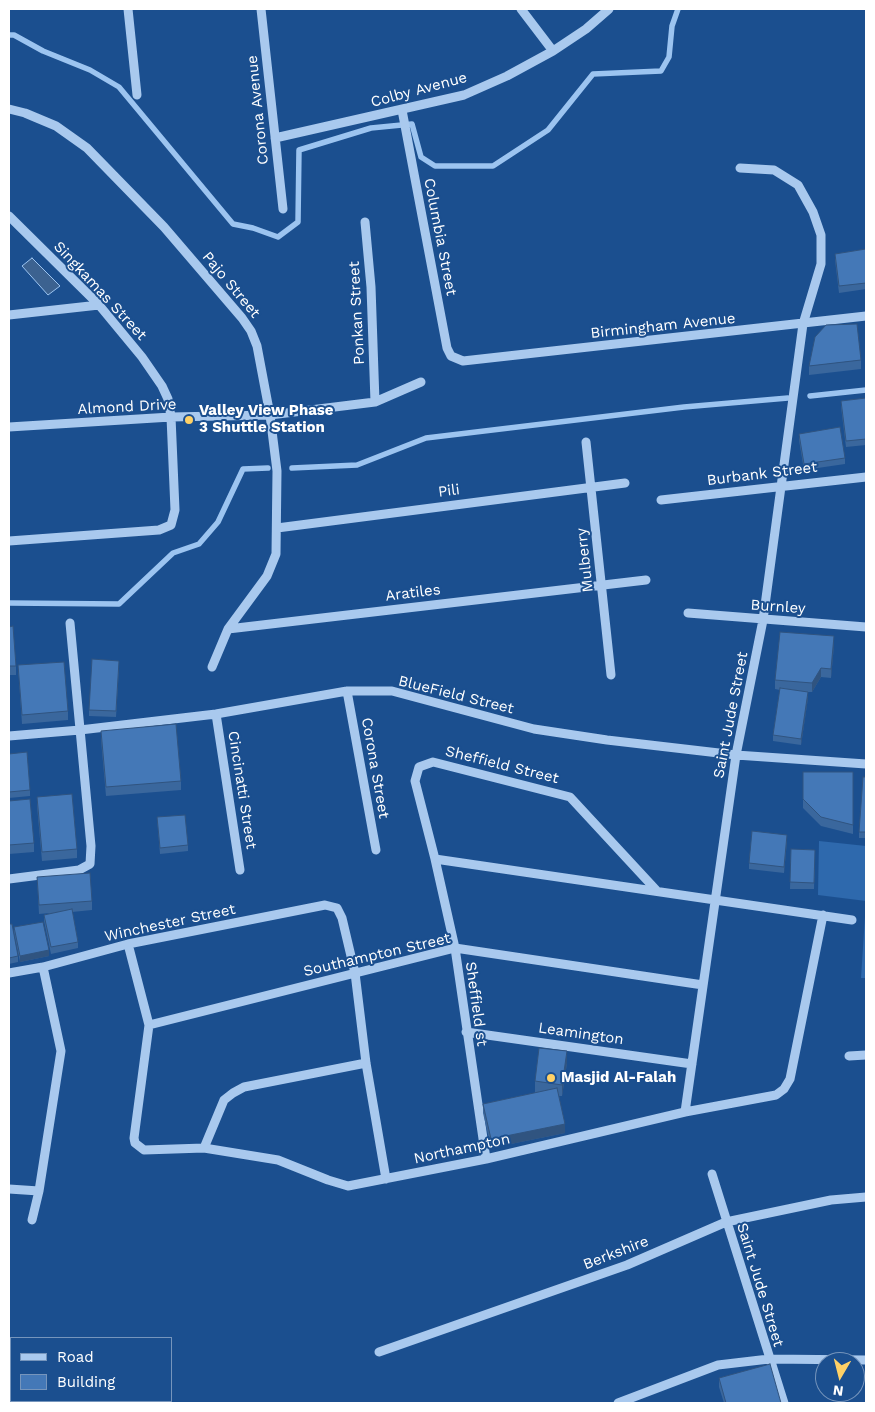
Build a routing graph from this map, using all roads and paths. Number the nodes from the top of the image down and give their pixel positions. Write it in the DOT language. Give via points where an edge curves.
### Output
graph roads {
  1 [pos="128,9"];
  2 [pos="261,9"];
  3 [pos="522,9"];
  4 [pos="609,9"];
  5 [pos="553,51"];
  6 [pos="137,95"];
  7 [pos="9,109"];
  8 [pos="402,110"];
  9 [pos="275,138"];
  10 [pos="740,168"];
  11 [pos="283,209"];
  12 [pos="9,216"];
  13 [pos="365,222"];
  14 [pos="99,305"];
  15 [pos="9,315"];
  16 [pos="866,316"];
  17 [pos="804,324"];
  18 [pos="463,361"];
  19 [pos="422,382"];
  20 [pos="375,402"];
  21 [pos="270,415"];
  22 [pos="171,417"];
  23 [pos="9,427"];
  24 [pos="586,442"];
  25 [pos="866,476"];
  26 [pos="624,483"];
  27 [pos="783,485"];
  28 [pos="591,486"];
  29 [pos="661,500"];
  30 [pos="277,528"];
  31 [pos="9,541"];
  32 [pos="646,580"];
  33 [pos="602,585"];
  34 [pos="688,613"];
  35 [pos="763,620"];
  36 [pos="70,624"];
  37 [pos="866,626"];
  38 [pos="228,630"];
  39 [pos="212,667"];
  40 [pos="611,674"];
  41 [pos="347,691"];
  42 [pos="216,714"];
  43 [pos="80,730"];
  44 [pos="9,736"];
  45 [pos="736,755"];
  46 [pos="866,764"];
  47 [pos="419,767"];
  48 [pos="376,850"];
  49 [pos="435,859"];
  50 [pos="240,870"];
  51 [pos="9,878"];
  52 [pos="656,891"];
  53 [pos="716,900"];
  54 [pos="823,915"];
  55 [pos="852,920"];
  56 [pos="128,944"];
  57 [pos="455,948"];
  58 [pos="43,967"];
  59 [pos="9,973"];
  60 [pos="354,973"];
  61 [pos="703,986"];
  62 [pos="149,1025"];
  63 [pos="466,1032"];
  64 [pos="866,1055"];
  65 [pos="849,1056"];
  66 [pos="366,1063"];
  67 [pos="692,1064"];
  68 [pos="685,1112"];
  69 [pos="204,1148"];
  70 [pos="486,1159"];
  71 [pos="712,1174"];
  72 [pos="386,1179"];
  73 [pos="9,1190"];
  74 [pos="39,1191"];
  75 [pos="866,1198"];
  76 [pos="32,1220"];
  77 [pos="726,1222"];
  78 [pos="379,1352"];
  79 [pos="769,1359"];
  80 [pos="866,1360"];
  81 [pos="618,1403"];
  82 [pos="784,1403"];
  1 -- 6 [label="street"];
  2 -- 9 [label="street, Corona Avenue"];
  3 -- 5 [label="street"];
  4 -- 5 [label="street, Colby Avenue"];
  5 -- 8 [label="street, Colby Avenue" via="464,95"];
  7 -- 21 [label="street, Pajo Street" via="56,126 87,148 164,226 251,331 257,346"];
  8 -- 9 [label="street, Colby Avenue"];
  8 -- 18 [label="street, Columbia Street" via="447,348 451,356"];
  9 -- 11 [label="street, Corona Avenue"];
  10 -- 17 [label="street, Saint Jude Street" via="774,170 798,185 813,212 821,235 821,264"];
  12 -- 14 [label="street, Singkamas Street"];
  13 -- 20 [label="street, Ponkan Street"];
  14 -- 15 [label="street"];
  14 -- 22 [label="street, Singkamas Street" via="162,386"];
  16 -- 17 [label="street, Birmingham Avenue"];
  17 -- 18 [label="street, Birmingham Avenue"];
  17 -- 27 [label="street, Saint Jude Street"];
  19 -- 20 [label="street, Almond Drive"];
  20 -- 21 [label="street, Almond Drive"];
  21 -- 22 [label="street, Almond Drive"];
  21 -- 30 [label="street, Pajo Street" via="277,471"];
  22 -- 23 [label="street, Almond Drive"];
  22 -- 31 [label="street, Singkamas Street" via="174,510 171,525 159,530"];
  24 -- 28 [label="street, Mulberry"];
  25 -- 27 [label="street, Burbank Street"];
  26 -- 28 [label="street, Pili"];
  27 -- 29 [label="street, Burbank Street"];
  27 -- 35 [label="street, Saint Jude Street"];
  28 -- 30 [label="street, Pili"];
  28 -- 33 [label="street, Mulberry"];
  30 -- 38 [label="street, Pajo Street" via="276,554 267,576"];
  32 -- 33 [label="street, Aratiles"];
  33 -- 38 [label="street, Aratiles"];
  33 -- 40 [label="street, Mulberry"];
  34 -- 35 [label="street, Burnley"];
  35 -- 37 [label="street, Burnley"];
  35 -- 45 [label="street, Saint Jude Street"];
  36 -- 43 [label="street"];
  38 -- 39 [label="street, Pajo Street"];
  41 -- 42 [label="street, BlueField Street"];
  41 -- 45 [label="street, BlueField Street" via="392,691 534,729"];
  41 -- 48 [label="street, Corona Street"];
  42 -- 43 [label="street, BlueField Street"];
  42 -- 50 [label="street, Cincinatti Street"];
  43 -- 44 [label="street, BlueField Street"];
  43 -- 51 [label="street" via="90,864 79,870"];
  45 -- 46 [label="street, BlueField Street"];
  45 -- 53 [label="street, Saint Jude Street"];
  47 -- 49 [label="street, Sheffield st" via="414,781"];
  47 -- 52 [label="street, Sheffield Street" via="433,762 570,797"];
  49 -- 52 [label="street"];
  49 -- 57 [label="street, Sheffield st"];
  52 -- 53 [label="street"];
  53 -- 54 [label="street"];
  53 -- 61 [label="street, Saint Jude Street"];
  54 -- 55 [label="street"];
  54 -- 68 [label="street, Northampton" via="790,1079 784,1090 776,1095"];
  56 -- 58 [label="street, Winchester Street"];
  56 -- 60 [label="street, Winchester Street" via="325,905 337,908 342,918"];
  56 -- 62 [label="street"];
  57 -- 60 [label="street, Southampton Street"];
  57 -- 61 [label="street, Southampton Street"];
  57 -- 63 [label="street, Sheffield st"];
  58 -- 59 [label="street, Winchester Street"];
  58 -- 74 [label="street" via="61,1051"];
  60 -- 62 [label="street, Southampton Street"];
  60 -- 66 [label="street"];
  61 -- 67 [label="street, Saint Jude Street"];
  62 -- 69 [label="street, Northampton" via="135,1143 144,1150"];
  63 -- 67 [label="street, Leamington"];
  63 -- 70 [label="street, Sheffield st"];
  64 -- 65 [label="street"];
  66 -- 69 [label="street" via="244,1087 232,1093 224,1100"];
  66 -- 72 [label="street"];
  67 -- 68 [label="street, Saint Jude Street"];
  68 -- 70 [label="street, Northampton"];
  69 -- 72 [label="street, Northampton" via="278,1160 348,1186"];
  70 -- 72 [label="street, Northampton"];
  71 -- 77 [label="street, Saint Jude Street"];
  73 -- 74 [label="street"];
  74 -- 76 [label="street"];
  75 -- 77 [label="street, Berkshire" via="831,1200"];
  77 -- 78 [label="street, Berkshire" via="627,1265"];
  77 -- 79 [label="street, Saint Jude Street"];
  79 -- 80 [label="street"];
  79 -- 81 [label="street" via="718,1365"];
  79 -- 82 [label="street, Saint Jude Street"];
}
